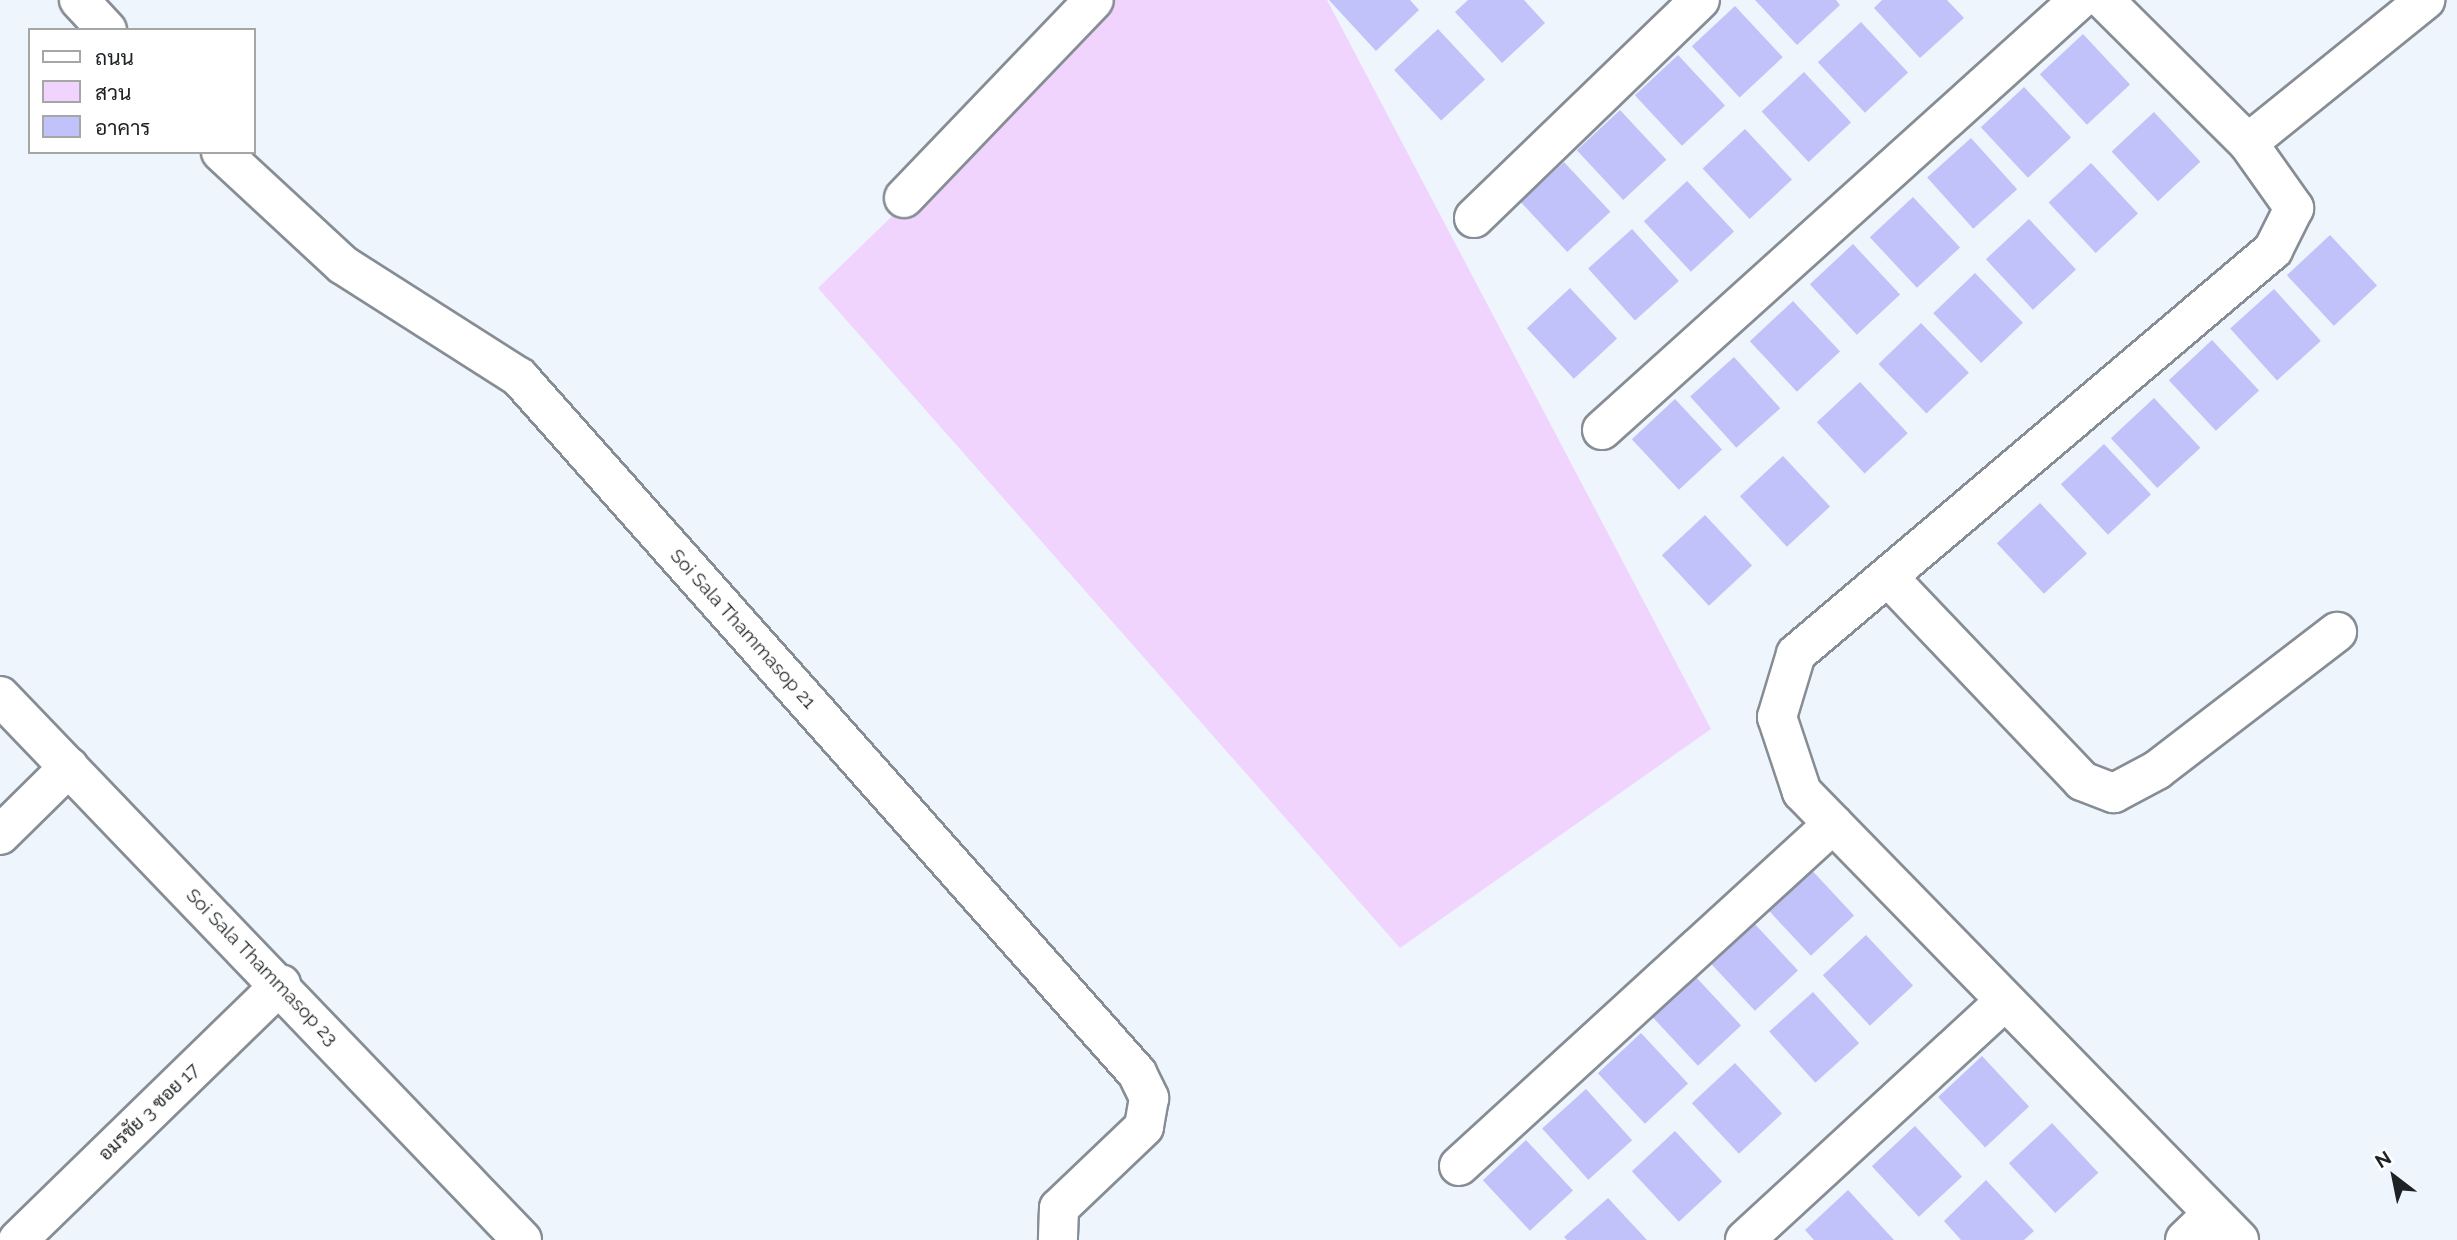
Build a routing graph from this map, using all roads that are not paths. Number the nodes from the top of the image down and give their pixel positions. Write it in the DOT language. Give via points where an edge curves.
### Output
graph roads {
  1 [pos="79,0"];
  2 [pos="1094,0"];
  3 [pos="1700,0"];
  4 [pos="2079,0"];
  5 [pos="2104,0"];
  6 [pos="2425,0"];
  7 [pos="105,28"];
  8 [pos="2248,143"];
  9 [pos="223,154"];
  10 [pos="904,198"];
  11 [pos="1474,218"];
  12 [pos="1602,430"];
  13 [pos="1888,577"];
  14 [pos="2337,632"];
  15 [pos="0,696"];
  16 [pos="69,767"];
  17 [pos="1833,824"];
  18 [pos="0,835"];
  19 [pos="281,984"];
  20 [pos="2005,1001"];
  21 [pos="1459,1166"];
  22 [pos="2212,1232"];
  23 [pos="505,1235"];
  24 [pos="18,1240"];
  25 [pos="1058,1240"];
  26 [pos="1745,1240"];
  1 -- 7 [label="street"];
  2 -- 10 [label="street"];
  3 -- 11 [label="street"];
  4 -- 12 [label="street"];
  5 -- 8 [label="street"];
  6 -- 8 [label="street"];
  8 -- 13 [label="street" via="2294,208 2273,250"];
  9 -- 25 [label="street, Soi Sala Thammasop 21" via="343,265 519,377 1137,1073 1149,1098 1144,1127 1059,1208"];
  13 -- 14 [label="street" via="2082,781 2114,793 2157,770"];
  13 -- 17 [label="street" via="1796,654 1777,717 1802,792"];
  15 -- 16 [label="street, Soi Sala Thammasop 23"];
  16 -- 18 [label="street"];
  16 -- 19 [label="street, Soi Sala Thammasop 23"];
  17 -- 20 [label="street"];
  17 -- 21 [label="street"];
  19 -- 23 [label="street, Soi Sala Thammasop 23"];
  19 -- 24 [label="street, อมรชัย 3 ซอย 17"];
  20 -- 22 [label="street"];
  20 -- 26 [label="street"];
}
